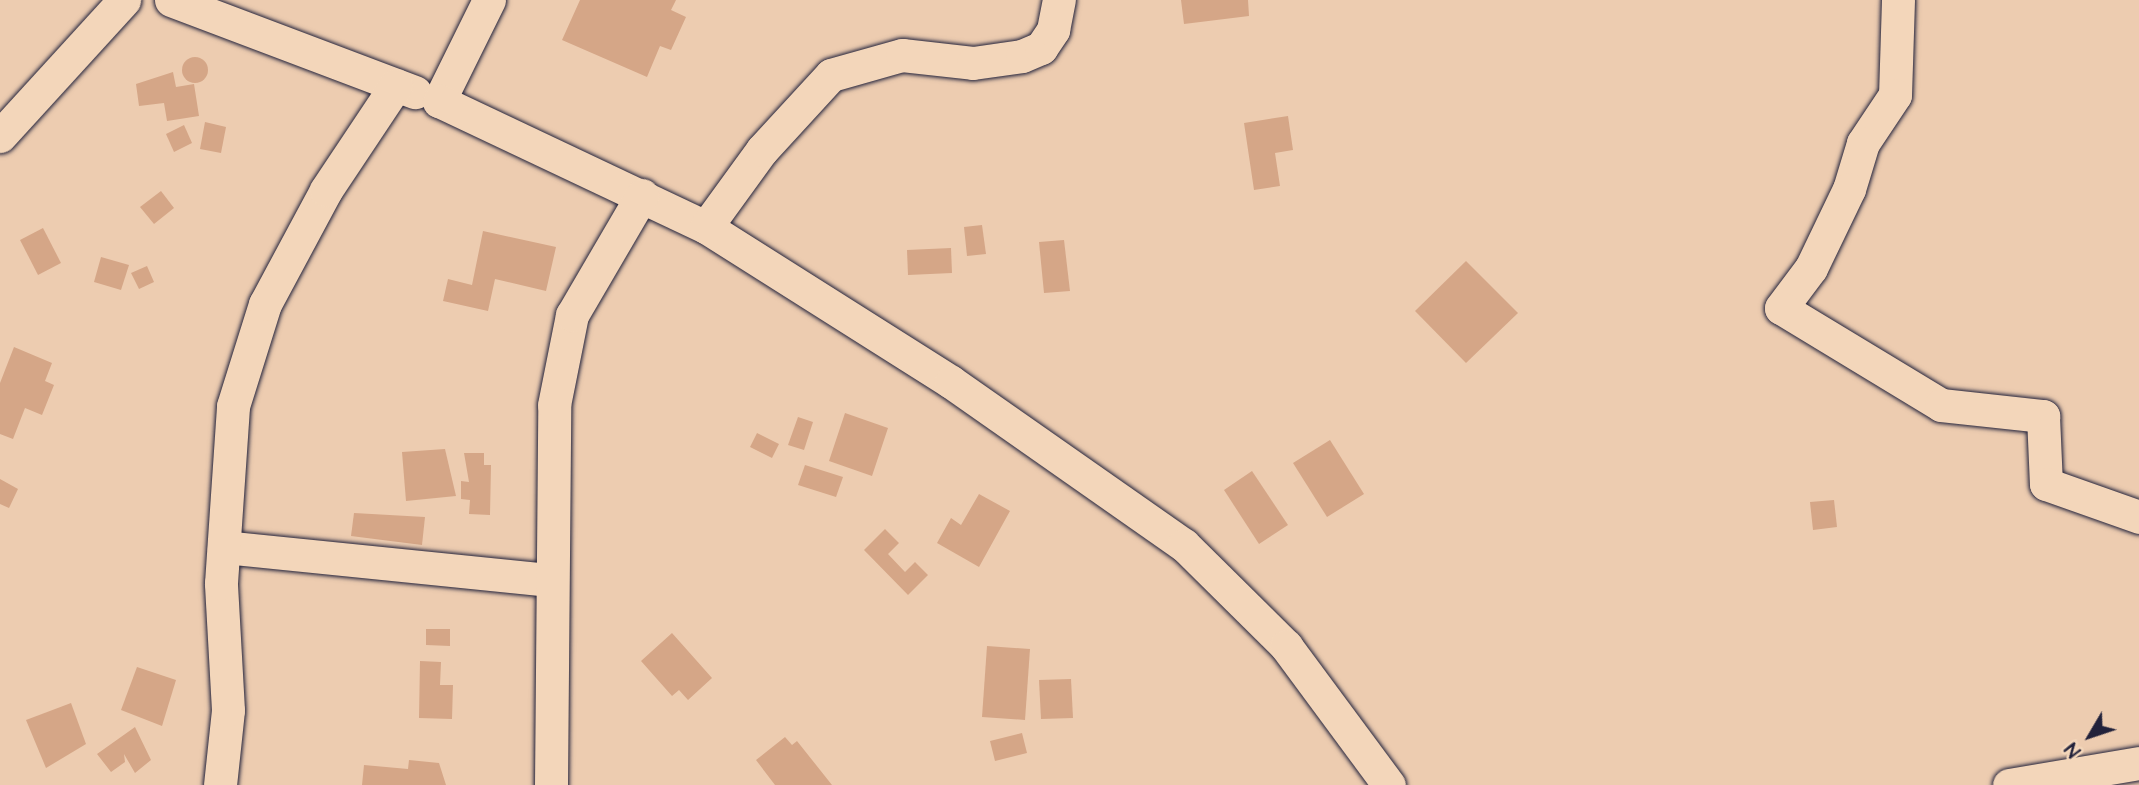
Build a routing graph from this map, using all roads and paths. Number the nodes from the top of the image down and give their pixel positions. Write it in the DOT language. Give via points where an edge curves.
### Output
graph roads {
  1 [pos="124,0"];
  2 [pos="171,0"];
  3 [pos="489,0"];
  4 [pos="1059,0"];
  5 [pos="1898,0"];
  6 [pos="396,85"];
  7 [pos="439,101"];
  8 [pos="0,136"];
  9 [pos="642,195"];
  10 [pos="706,227"];
  11 [pos="2139,517"];
  12 [pos="224,547"];
  13 [pos="551,580"];
  14 [pos="2139,763"];
  15 [pos="220,785"];
  16 [pos="551,785"];
  17 [pos="1389,785"];
  18 [pos="2009,785"];
  1 -- 8 [label="street"];
  2 -- 6 [label="street"];
  3 -- 7 [label="street"];
  4 -- 10 [label="street" via="1047,39 1023,56 973,63 902,55 831,75 762,150"];
  5 -- 11 [label="street" via="1895,95 1863,143 1849,189 1811,268 1781,309 1941,405 2043,416 2046,484"];
  6 -- 7 [label="street"];
  6 -- 12 [label="street" via="326,190 265,304 233,406"];
  7 -- 9 [label="street"];
  9 -- 10 [label="street"];
  9 -- 13 [label="street" via="572,315 554,405"];
  10 -- 17 [label="street" via="951,382 1184,545 1286,646"];
  12 -- 13 [label="street"];
  12 -- 15 [label="street" via="228,710"];
  13 -- 16 [label="street"];
  14 -- 18 [label="street"];
}
